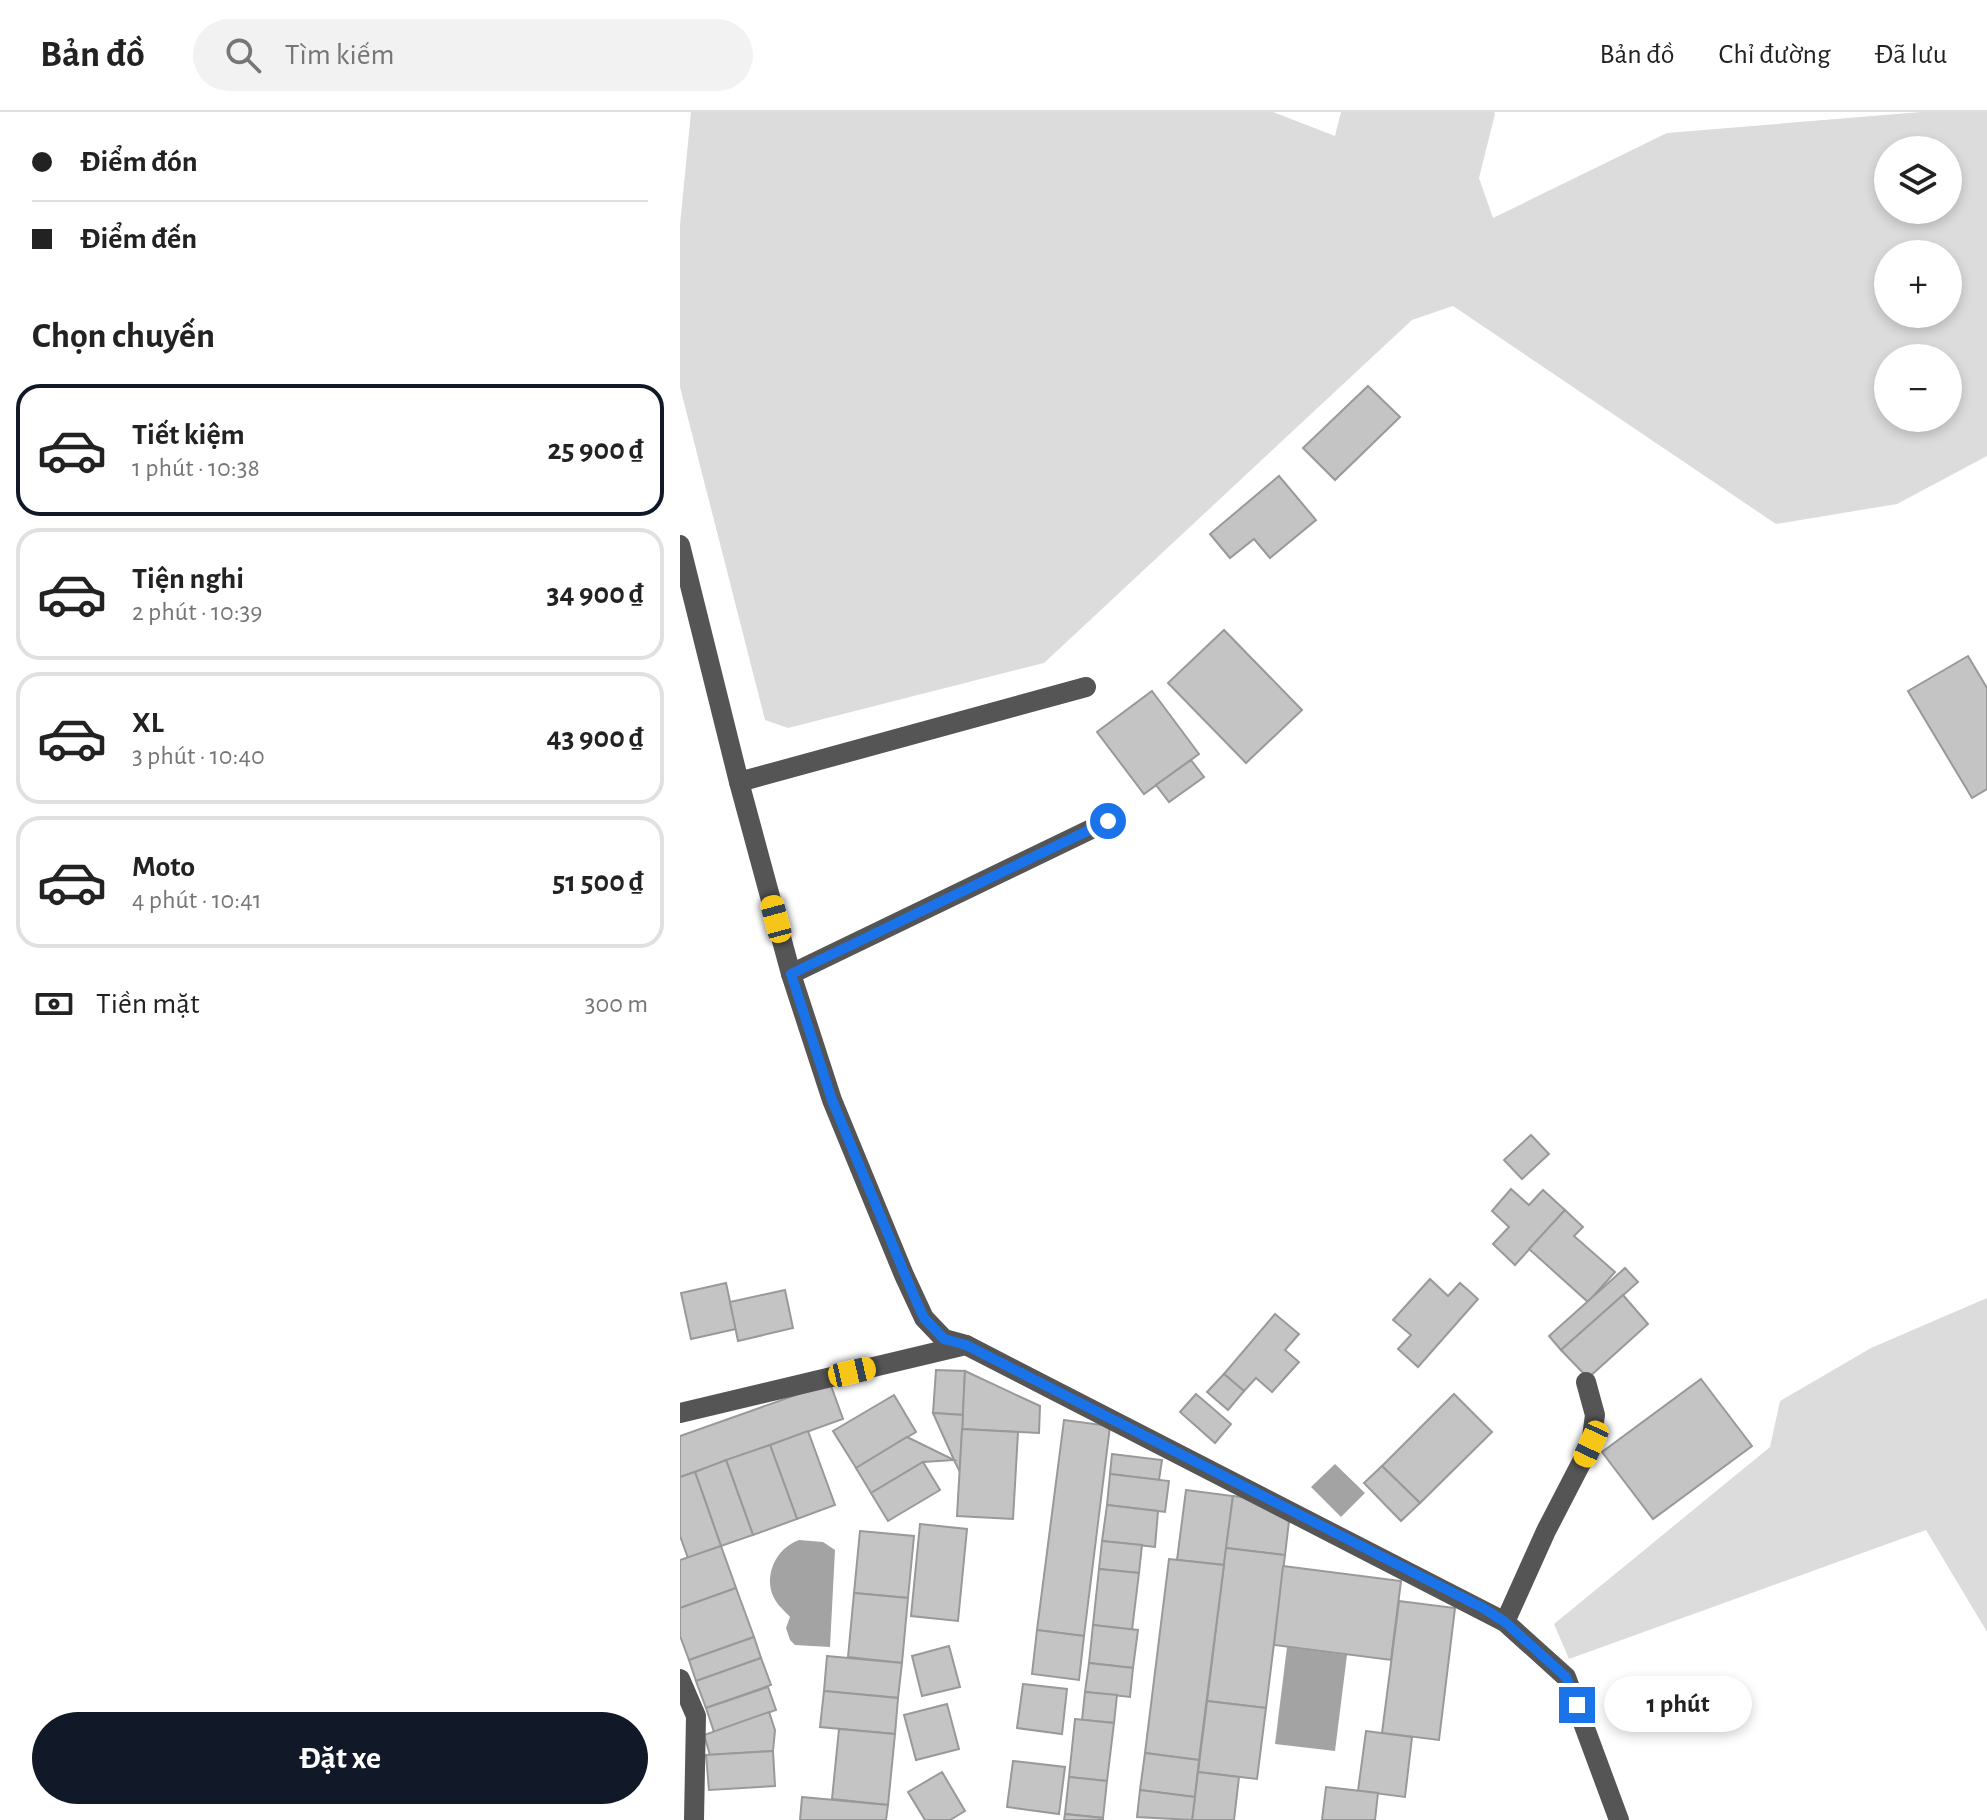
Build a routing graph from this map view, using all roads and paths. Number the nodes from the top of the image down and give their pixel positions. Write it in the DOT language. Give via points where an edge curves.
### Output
graph roads {
  1 [pos="680,545"];
  2 [pos="1086,687"];
  3 [pos="739,782"];
  4 [pos="1108,821"];
  5 [pos="791,974"];
  6 [pos="966,1345"];
  7 [pos="1586,1382"];
  8 [pos="680,1413"];
  9 [pos="1505,1622"];
  10 [pos="680,1679"];
  11 [pos="694,1820"];
  12 [pos="1619,1820"];
  1 -- 3 [label="street"];
  2 -- 3 [label="street"];
  3 -- 5 [label="street"];
  4 -- 5 [label="street"];
  5 -- 6 [label="street" via="832,1100 924,1318 944,1339"];
  6 -- 8 [label="street"];
  6 -- 9 [label="street"];
  7 -- 9 [label="street" via="1595,1415 1591,1444"];
  9 -- 12 [label="street" via="1566,1677"];
  10 -- 11 [label="street" via="696,1716"];
}
